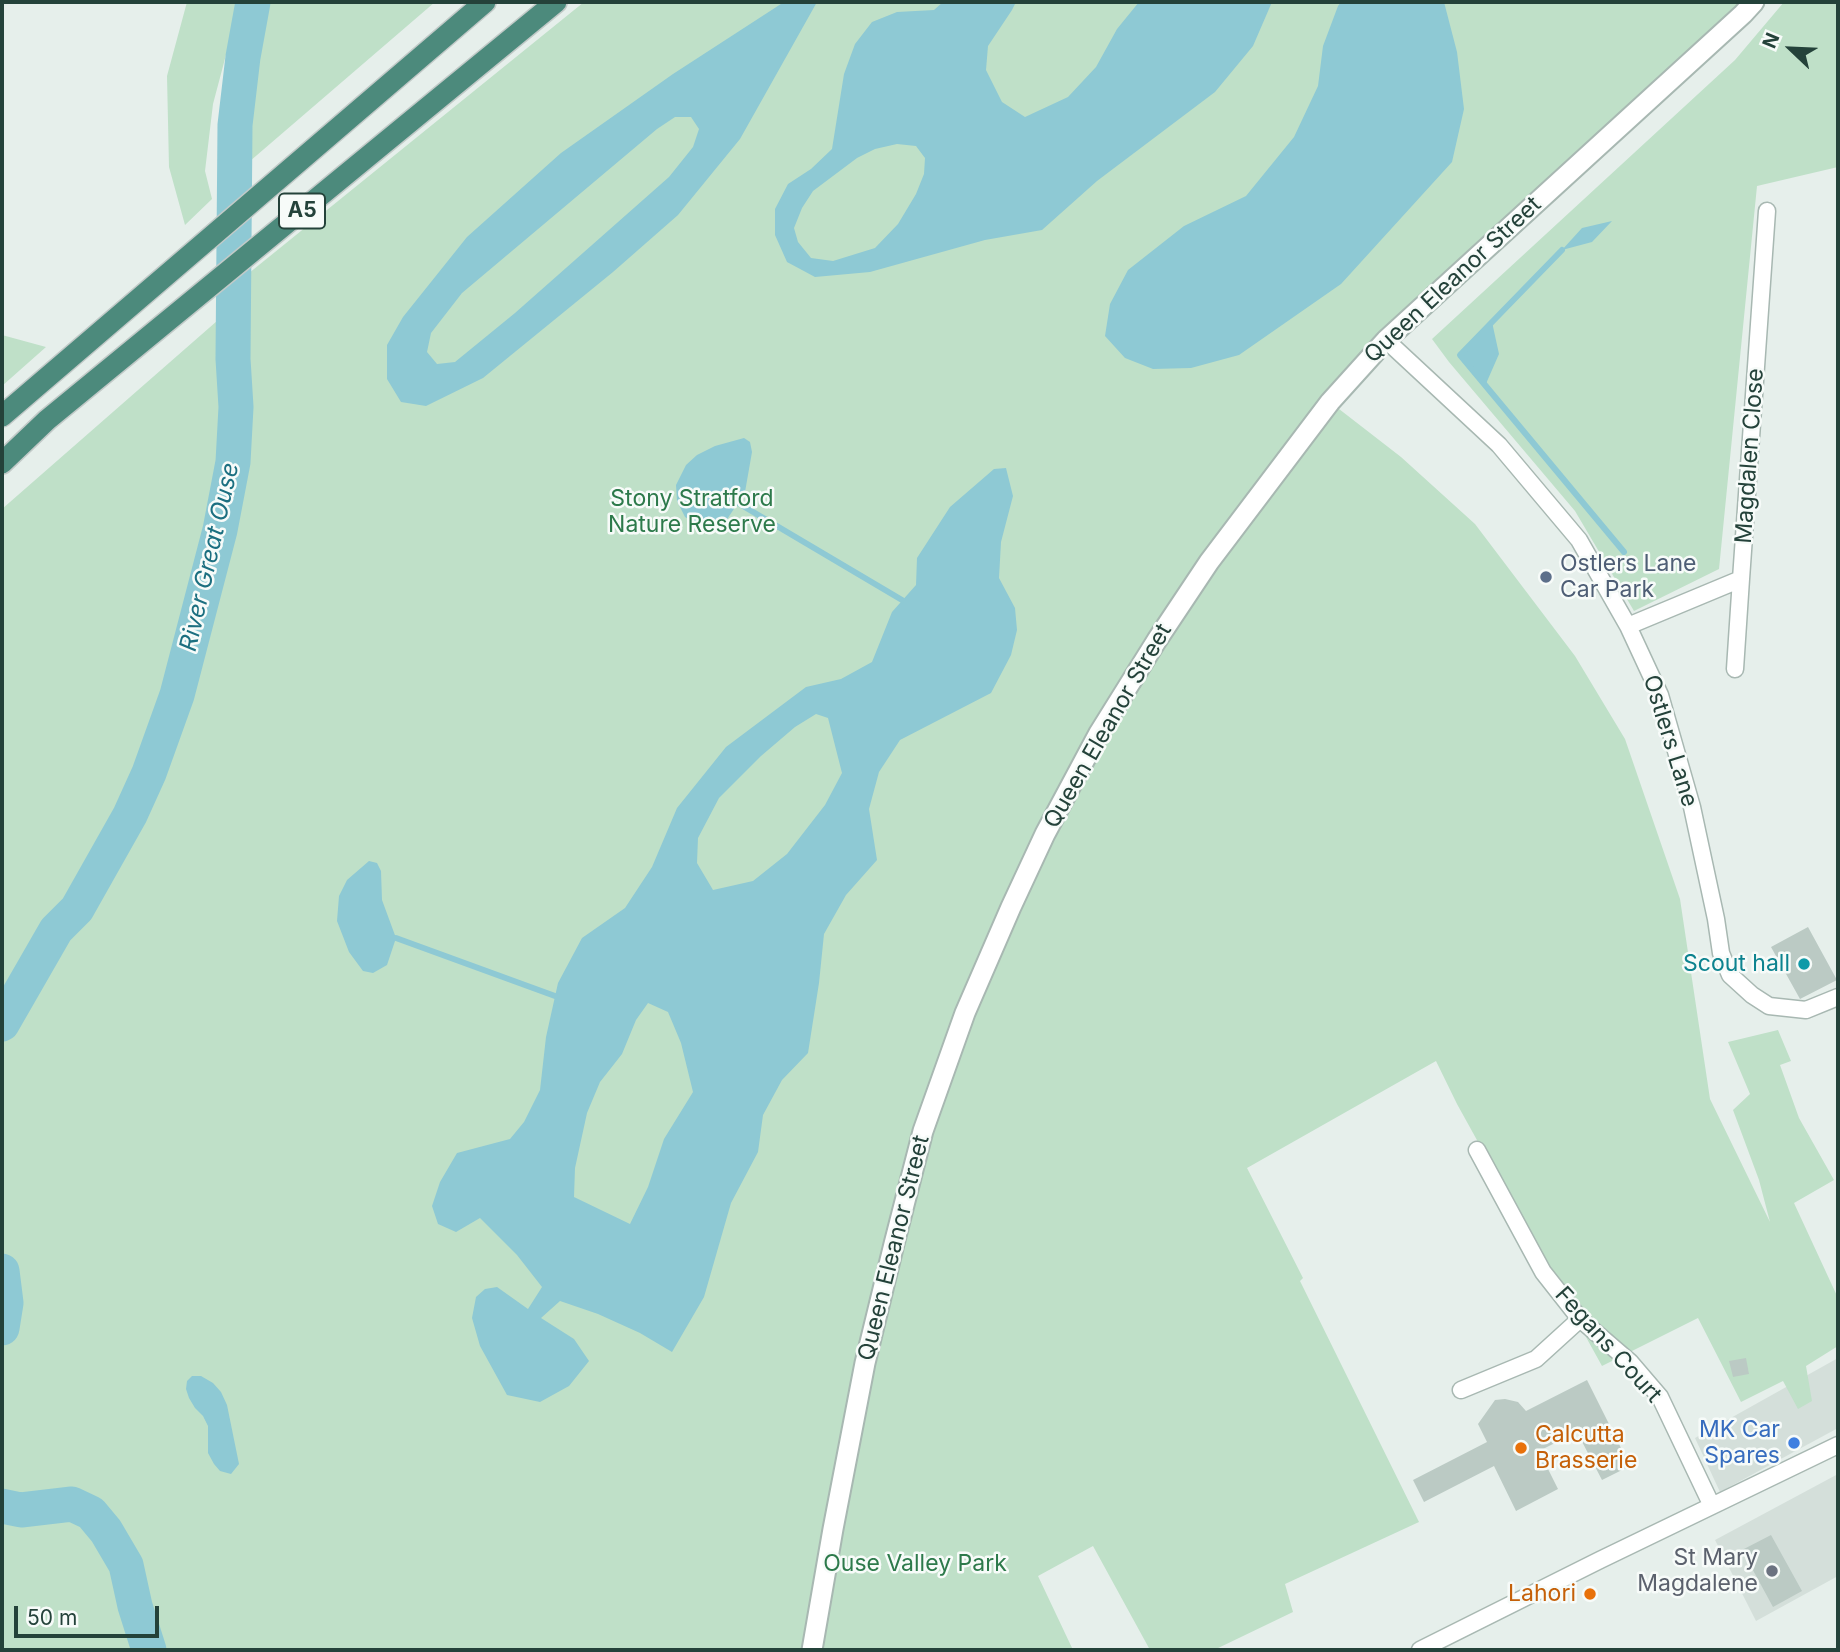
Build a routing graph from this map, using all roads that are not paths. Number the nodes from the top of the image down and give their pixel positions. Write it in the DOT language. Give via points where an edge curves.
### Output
graph roads {
  1 [pos="485,2"];
  2 [pos="556,2"];
  3 [pos="1754,2"];
  4 [pos="1767,211"];
  5 [pos="1386,340"];
  6 [pos="2,416"];
  7 [pos="2,463"];
  8 [pos="1741,579"];
  9 [pos="1628,626"];
  10 [pos="1735,669"];
  11 [pos="1838,997"];
  12 [pos="1477,1150"];
  13 [pos="1580,1319"];
  14 [pos="1461,1390"];
  15 [pos="1838,1445"];
  16 [pos="1712,1506"];
  17 [pos="812,1650"];
  18 [pos="1420,1650"];
  1 -- 6 [label="highway, A5"];
  2 -- 7 [label="highway, A5" via="47,421"];
  3 -- 5 [label="street, Queen Eleanor Street"];
  4 -- 8 [label="street, Magdalen Close"];
  5 -- 9 [label="street, Ostlers Lane" via="1499,445 1579,540"];
  5 -- 17 [label="street, Queen Eleanor Street" via="1322,412 1209,562 1157,640 1099,733 1010,907 965,1013 920,1144 865,1363"];
  8 -- 9 [label="street"];
  8 -- 10 [label="street, Magdalen Close"];
  9 -- 11 [label="street, Ostlers Lane" via="1660,695 1692,807 1721,953 1730,975 1769,1006 1806,1010"];
  12 -- 13 [label="street, Fegans Court" via="1543,1272"];
  13 -- 14 [label="street" via="1536,1359"];
  13 -- 16 [label="street, Fegans Court" via="1630,1362 1660,1397"];
  15 -- 16 [label="street"];
  16 -- 18 [label="street"];
}
